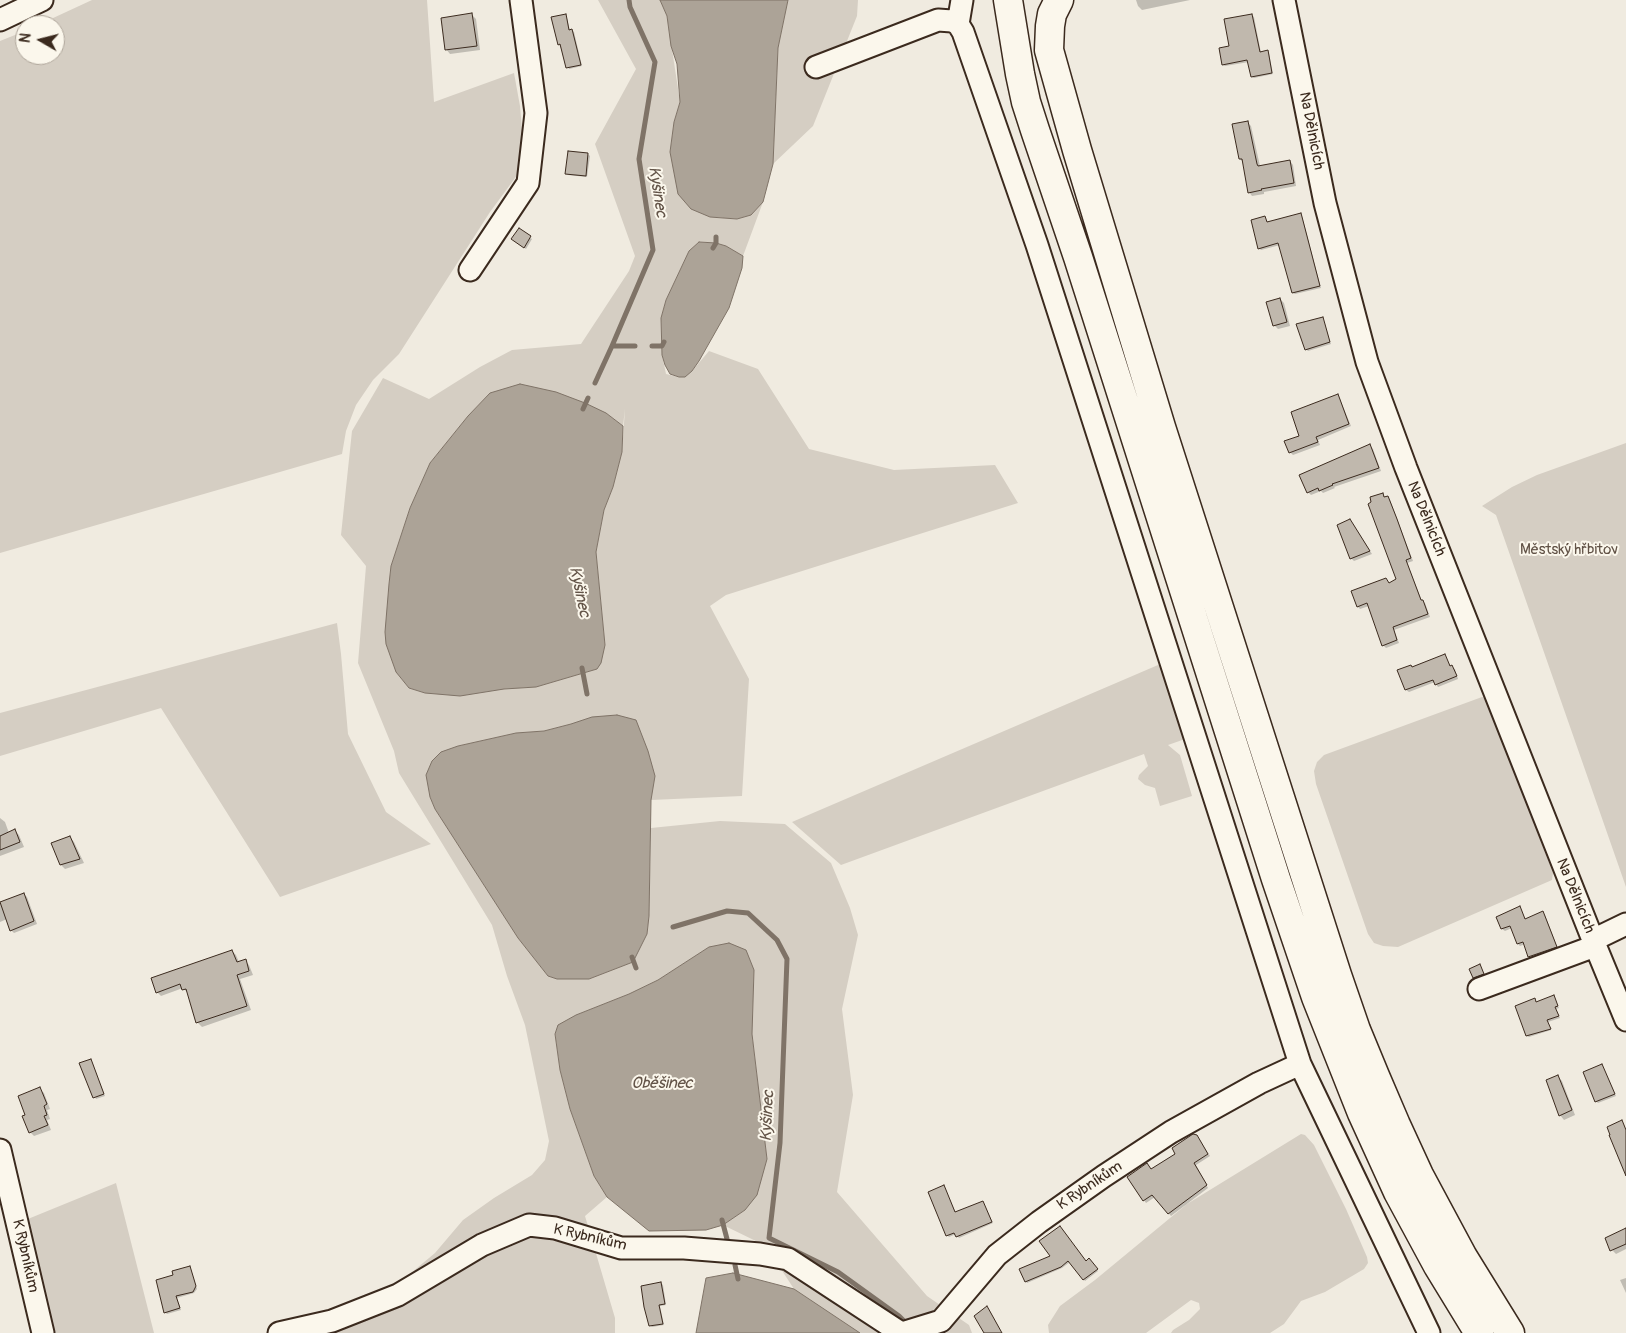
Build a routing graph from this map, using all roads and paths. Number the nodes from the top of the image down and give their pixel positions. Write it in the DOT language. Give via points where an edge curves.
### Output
graph roads {
  1 [pos="42,0"];
  2 [pos="521,0"];
  3 [pos="962,0"];
  4 [pos="1008,0"];
  5 [pos="1059,0"];
  6 [pos="1284,0"];
  7 [pos="0,20"];
  8 [pos="958,24"];
  9 [pos="816,67"];
  10 [pos="470,270"];
  11 [pos="1626,924"];
  12 [pos="1594,943"];
  13 [pos="1479,989"];
  14 [pos="1626,1020"];
  15 [pos="1300,1064"];
  16 [pos="0,1150"];
  17 [pos="43,1333"];
  18 [pos="279,1333"];
  19 [pos="902,1333"];
  20 [pos="1428,1333"];
  21 [pos="1479,1333"];
  22 [pos="1510,1333"];
  1 -- 7 [label="street"];
  2 -- 10 [label="street" via="536,113 528,183"];
  3 -- 8 [label="street"];
  4 -- 21 [label="highway" via="1026,102 1316,997 1362,1113 1398,1192"];
  5 -- 22 [label="highway" via="1052,14 1049,50 1077,150 1161,427 1337,975 1356,1030 1415,1166 1463,1257"];
  6 -- 12 [label="street, Na Dělnicích" via="1325,203 1367,362"];
  8 -- 9 [label="street" via="938,20"];
  8 -- 15 [label="street" via="1040,254"];
  11 -- 12 [label="street"];
  12 -- 13 [label="street"];
  12 -- 14 [label="street, Na Dělnicích"];
  15 -- 19 [label="street, K Rybníkům" via="1171,1132 1071,1199 997,1255 941,1321"];
  15 -- 20 [label="street"];
  16 -- 17 [label="street, K Rybníkům"];
  18 -- 19 [label="street, K Rybníkům" via="332,1321 398,1295 482,1245 529,1225 555,1228 620,1248 684,1248 788,1259"];
}
